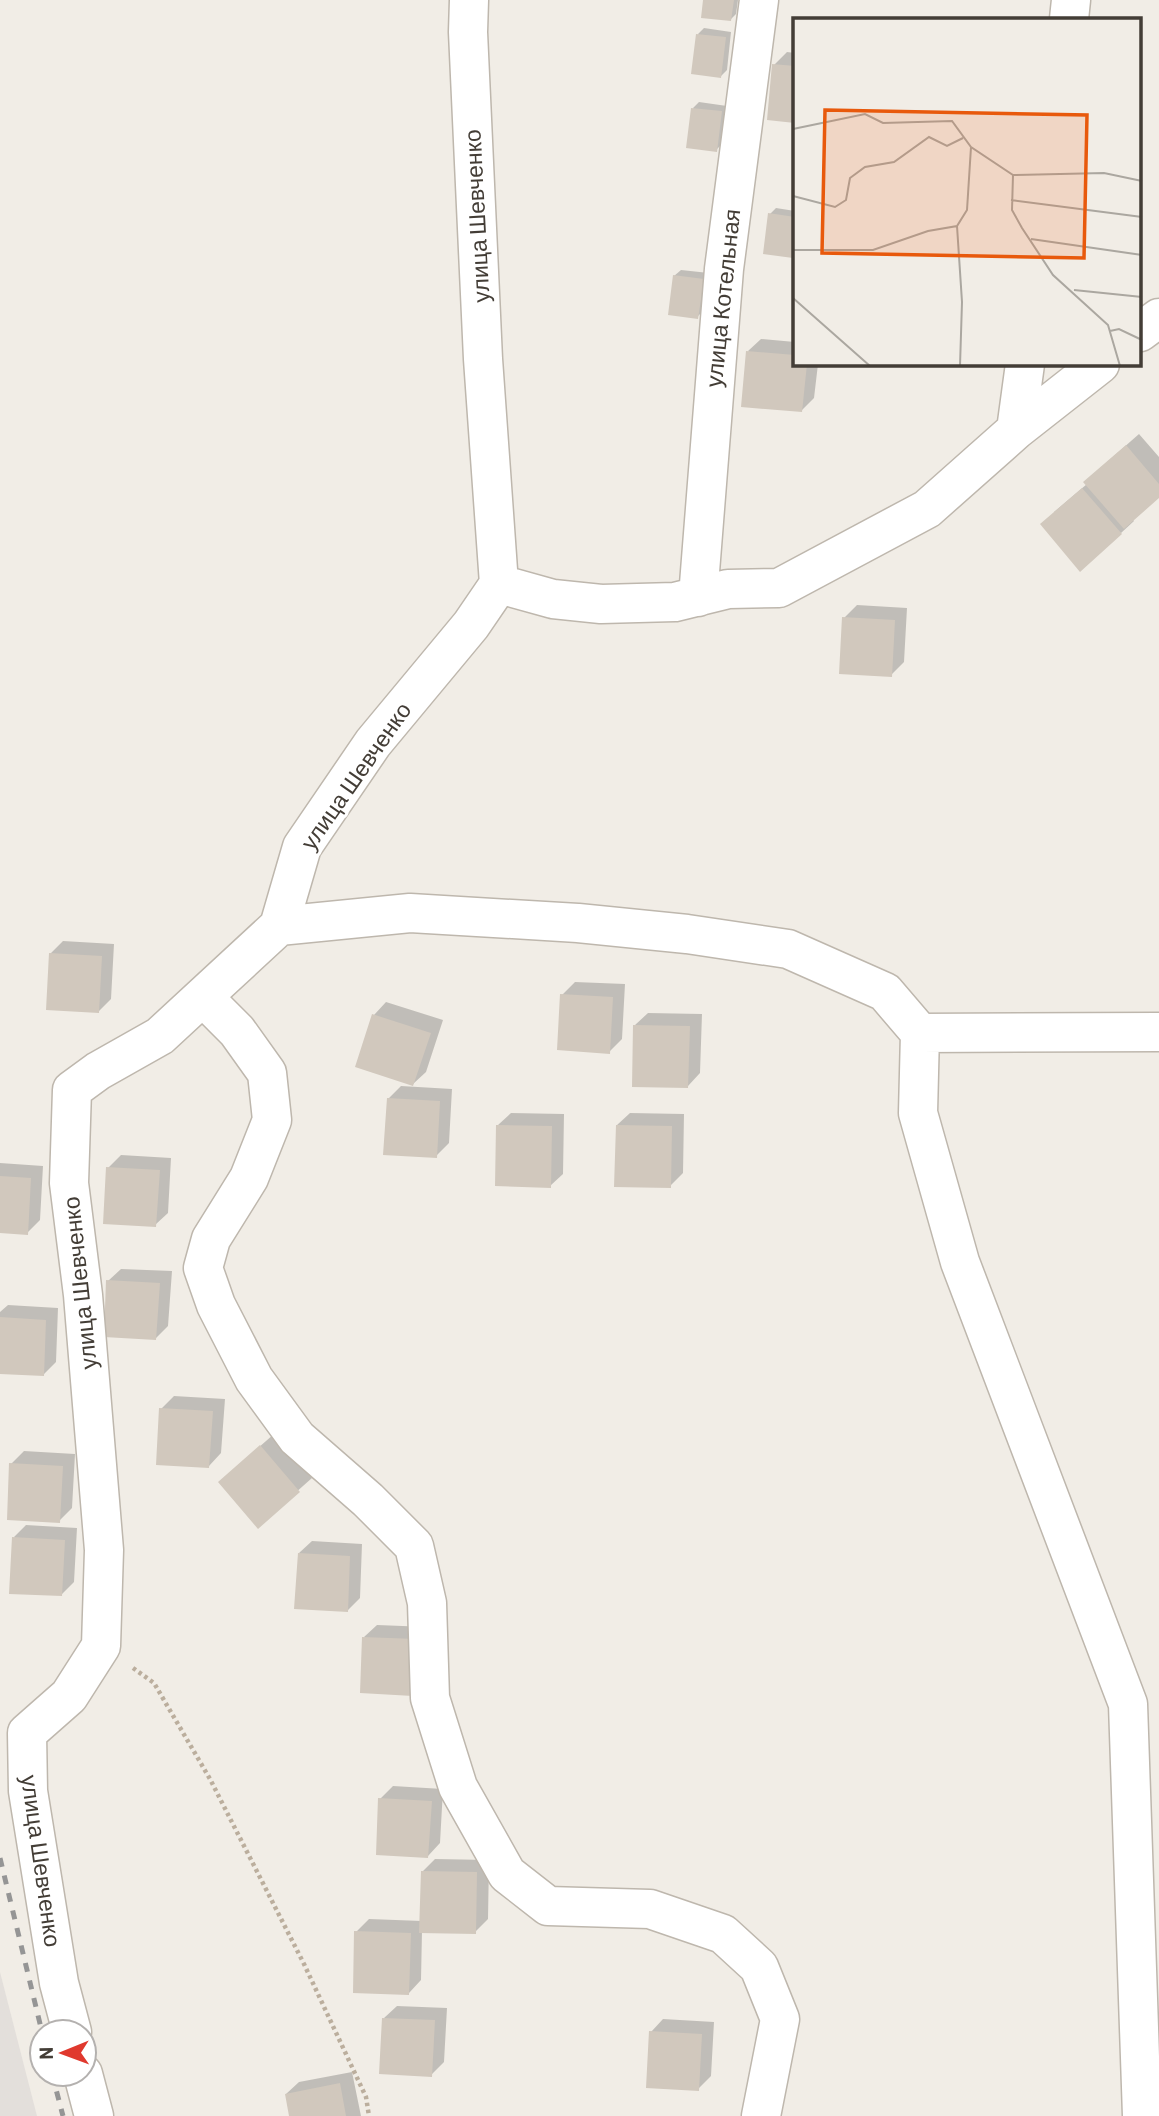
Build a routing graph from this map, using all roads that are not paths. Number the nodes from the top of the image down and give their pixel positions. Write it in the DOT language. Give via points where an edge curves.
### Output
graph roads {
  1 [pos="469,0"];
  2 [pos="759,0"];
  3 [pos="1071,0"];
  4 [pos="1069,18"];
  5 [pos="1159,317"];
  6 [pos="1142,330"];
  7 [pos="1024,366"];
  8 [pos="1097,366"];
  9 [pos="1016,430"];
  10 [pos="499,584"];
  11 [pos="698,597"];
  12 [pos="279,926"];
  13 [pos="204,997"];
  14 [pos="1159,1032"];
  15 [pos="919,1033"];
  16 [pos="68,2018"];
  17 [pos="87,2088"];
  18 [pos="94,2116"];
  19 [pos="761,2116"];
  20 [pos="1142,2116"];
  1 -- 10 [label="street, улица Шевченко" via="483,359"];
  2 -- 11 [label="street, улица Котельная" via="724,269"];
  3 -- 4 [label="street"];
  5 -- 6 [label="street"];
  7 -- 9 [label="street"];
  8 -- 9 [label="street"];
  9 -- 11 [label="street" via="927,509 779,588 728,589"];
  10 -- 11 [label="street" via="553,599 601,604"];
  10 -- 12 [label="street, улица Шевченко" via="471,625 373,743 302,847"];
  12 -- 13 [label="street, улица Шевченко"];
  12 -- 15 [label="street" via="410,913 606,926 788,949 885,992"];
  13 -- 16 [label="street, улица Шевченко" via="160,1036 72,1090 69,1183 104,1550 101,1646 69,1696 27,1733 28,1791"];
  13 -- 19 [label="street" via="237,1031 267,1073 272,1119 248,1178 211,1239 203,1268 216,1305 254,1379 297,1438 414,1546 427,1602 430,1698 458,1787 507,1874 548,1906 650,1909 723,1934 759,1967 780,2019"];
  14 -- 15 [label="street"];
  15 -- 20 [label="street" via="918,1113 960,1262 1128,1704"];
  17 -- 18 [label="street"];
}
